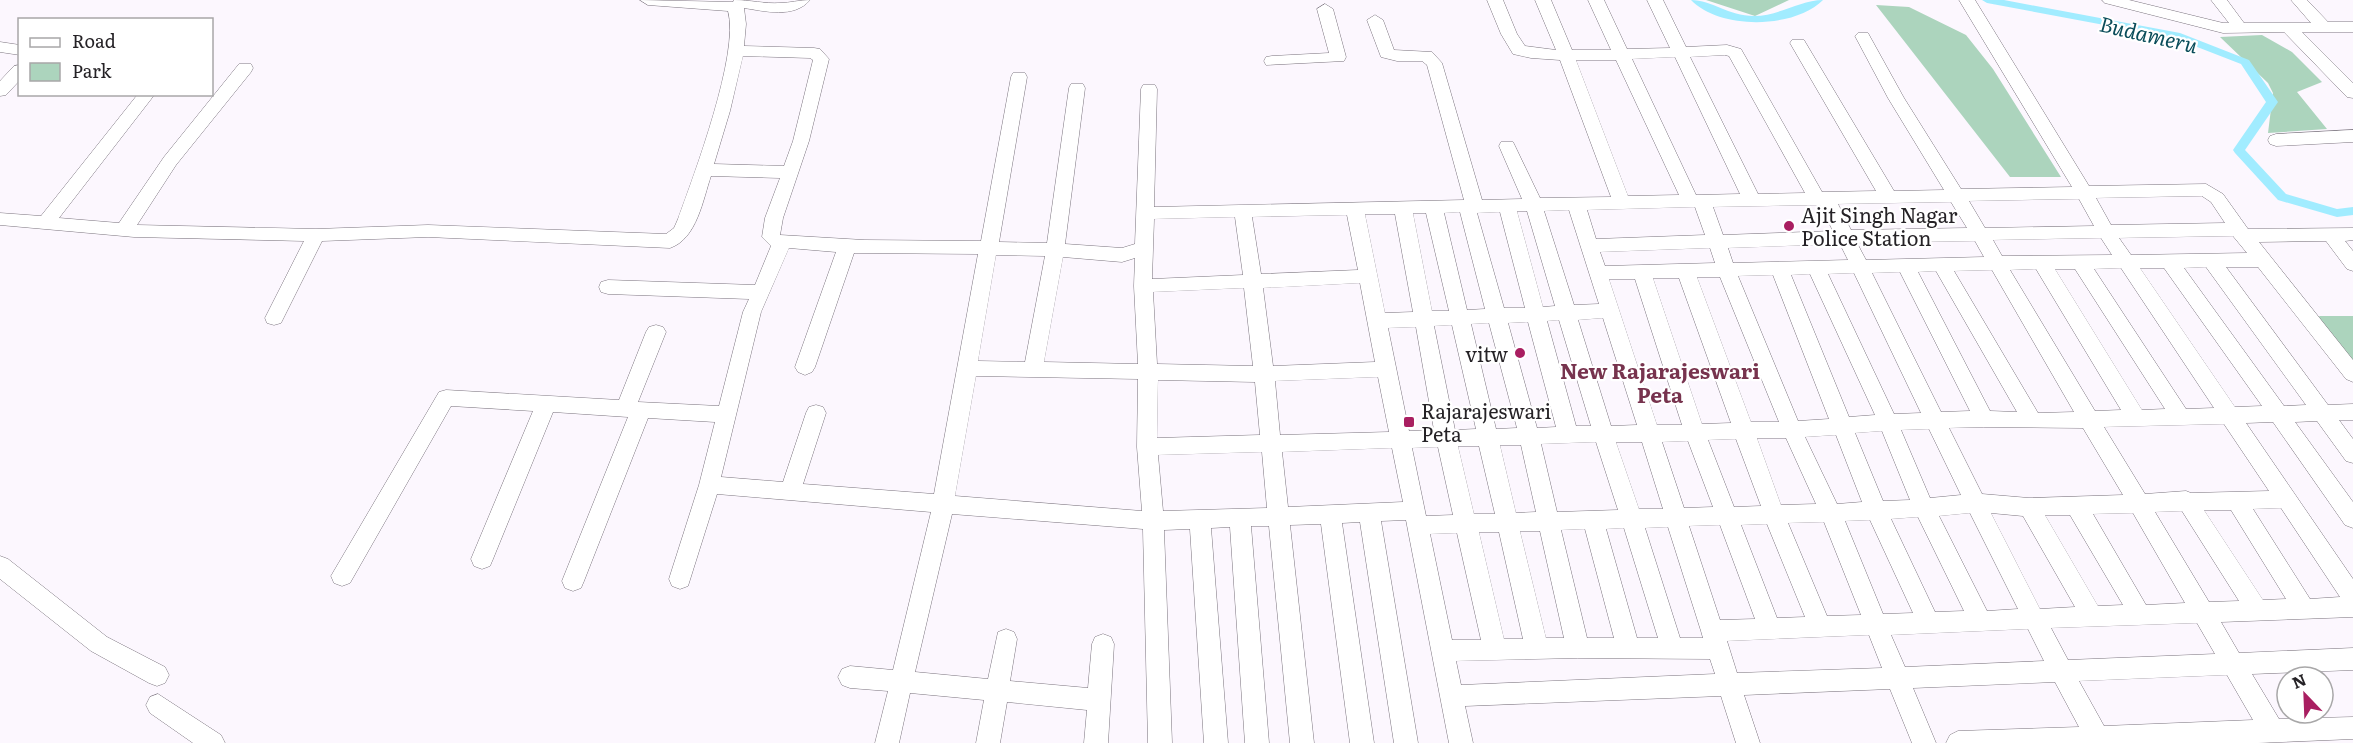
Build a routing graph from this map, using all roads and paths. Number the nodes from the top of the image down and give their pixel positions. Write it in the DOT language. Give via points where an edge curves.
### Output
graph roads {
  1 [pos="648,0"];
  2 [pos="802,0"];
  3 [pos="1495,0"];
  4 [pos="1542,0"];
  5 [pos="1596,0"];
  6 [pos="1655,0"];
  7 [pos="1967,0"];
  8 [pos="2110,0"];
  9 [pos="2166,0"];
  10 [pos="2219,0"];
  11 [pos="2299,0"];
  12 [pos="681,1"];
  13 [pos="739,4"];
  14 [pos="1325,9"];
  15 [pos="2175,15"];
  16 [pos="1375,20"];
  17 [pos="2339,27"];
  18 [pos="2289,28"];
  19 [pos="2241,29"];
  20 [pos="1863,36"];
  21 [pos="1797,43"];
  22 [pos="2353,43"];
  23 [pos="0,47"];
  24 [pos="18,50"];
  25 [pos="737,51"];
  26 [pos="1679,51"];
  27 [pos="1622,53"];
  28 [pos="1566,55"];
  29 [pos="1272,61"];
  30 [pos="245,69"];
  31 [pos="18,72"];
  32 [pos="1019,77"];
  33 [pos="1077,88"];
  34 [pos="1149,89"];
  35 [pos="0,91"];
  36 [pos="2353,93"];
  37 [pos="145,96"];
  38 [pos="2353,136"];
  39 [pos="2277,140"];
  40 [pos="1507,146"];
  41 [pos="703,170"];
  42 [pos="789,172"];
  43 [pos="2084,192"];
  44 [pos="1888,196"];
  45 [pos="1957,196"];
  46 [pos="1822,198"];
  47 [pos="1752,200"];
  48 [pos="1696,201"];
  49 [pos="1622,203"];
  50 [pos="1576,204"];
  51 [pos="1534,205"];
  52 [pos="1507,206"];
  53 [pos="1471,207"];
  54 [pos="1434,208"];
  55 [pos="1403,209"];
  56 [pos="1355,210"];
  57 [pos="1146,213"];
  58 [pos="1243,213"];
  59 [pos="0,219"];
  60 [pos="45,223"];
  61 [pos="124,230"];
  62 [pos="2106,232"];
  63 [pos="2242,232"];
  64 [pos="1980,234"];
  65 [pos="2330,234"];
  66 [pos="2353,234"];
  67 [pos="316,235"];
  68 [pos="1846,237"];
  69 [pos="1716,242"];
  70 [pos="782,243"];
  71 [pos="847,246"];
  72 [pos="1589,246"];
  73 [pos="988,248"];
  74 [pos="1142,249"];
  75 [pos="1055,250"];
  76 [pos="2211,260"];
  77 [pos="2263,260"];
  78 [pos="2080,262"];
  79 [pos="2127,262"];
  80 [pos="2170,262"];
  81 [pos="1996,263"];
  82 [pos="2042,263"];
  83 [pos="1941,264"];
  84 [pos="2353,264"];
  85 [pos="1905,265"];
  86 [pos="1861,268"];
  87 [pos="1817,269"];
  88 [pos="1780,270"];
  89 [pos="1727,271"];
  90 [pos="1686,272"];
  91 [pos="1597,273"];
  92 [pos="1642,273"];
  93 [pos="1368,276"];
  94 [pos="1253,281"];
  95 [pos="1143,286"];
  96 [pos="608,287"];
  97 [pos="761,292"];
  98 [pos="1610,311"];
  99 [pos="1569,312"];
  100 [pos="1536,314"];
  101 [pos="1498,315"];
  102 [pos="1461,317"];
  103 [pos="273,318"];
  104 [pos="1424,318"];
  105 [pos="1377,321"];
  106 [pos="656,332"];
  107 [pos="805,367"];
  108 [pos="966,368"];
  109 [pos="1387,369"];
  110 [pos="1033,370"];
  111 [pos="1148,373"];
  112 [pos="1264,374"];
  113 [pos="2353,374"];
  114 [pos="546,404"];
  115 [pos="633,409"];
  116 [pos="2353,412"];
  117 [pos="816,413"];
  118 [pos="2323,413"];
  119 [pos="727,415"];
  120 [pos="2230,416"];
  121 [pos="2280,416"];
  122 [pos="2181,417"];
  123 [pos="2136,418"];
  124 [pos="1984,419"];
  125 [pos="2089,420"];
  126 [pos="1935,421"];
  127 [pos="2032,421"];
  128 [pos="1888,422"];
  129 [pos="1843,426"];
  130 [pos="1743,430"];
  131 [pos="1792,430"];
  132 [pos="1603,434"];
  133 [pos="1649,434"];
  134 [pos="1695,434"];
  135 [pos="1568,435"];
  136 [pos="1529,436"];
  137 [pos="1486,437"];
  138 [pos="1446,438"];
  139 [pos="1400,440"];
  140 [pos="1270,443"];
  141 [pos="1147,447"];
  142 [pos="2353,455"];
  143 [pos="710,485"];
  144 [pos="790,492"];
  145 [pos="2286,499"];
  146 [pos="2186,500"];
  147 [pos="2237,501"];
  148 [pos="1976,503"];
  149 [pos="2139,503"];
  150 [pos="943,505"];
  151 [pos="2076,505"];
  152 [pos="2029,507"];
  153 [pos="1924,508"];
  154 [pos="1876,510"];
  155 [pos="1369,513"];
  156 [pos="1831,513"];
  157 [pos="1330,514"];
  158 [pos="1774,514"];
  159 [pos="1277,516"];
  160 [pos="1726,516"];
  161 [pos="1676,517"];
  162 [pos="1240,518"];
  163 [pos="1416,518"];
  164 [pos="1200,519"];
  165 [pos="1632,519"];
  166 [pos="2353,519"];
  167 [pos="1593,520"];
  168 [pos="1153,521"];
  169 [pos="1549,521"];
  170 [pos="1466,524"];
  171 [pos="1507,524"];
  172 [pos="482,559"];
  173 [pos="0,566"];
  174 [pos="342,576"];
  175 [pos="680,579"];
  176 [pos="573,580"];
  177 [pos="2353,598"];
  178 [pos="2353,607"];
  179 [pos="2304,609"];
  180 [pos="2257,610"];
  181 [pos="2204,612"];
  182 [pos="2140,615"];
  183 [pos="2092,617"];
  184 [pos="2034,619"];
  185 [pos="1928,621"];
  186 [pos="1981,622"];
  187 [pos="1876,626"];
  188 [pos="1820,627"];
  189 [pos="1770,629"];
  190 [pos="1006,639"];
  191 [pos="1715,640"];
  192 [pos="1103,644"];
  193 [pos="1578,648"];
  194 [pos="1628,648"];
  195 [pos="1672,648"];
  196 [pos="1537,649"];
  197 [pos="1495,650"];
  198 [pos="1443,651"];
  199 [pos="2353,658"];
  200 [pos="2234,663"];
  201 [pos="2060,669"];
  202 [pos="157,675"];
  203 [pos="1897,676"];
  204 [pos="850,677"];
  205 [pos="901,681"];
  206 [pos="1729,684"];
  207 [pos="997,689"];
  208 [pos="1452,696"];
  209 [pos="1099,699"];
  210 [pos="158,705"];
  211 [pos="2353,728"];
  212 [pos="2266,735"];
  213 [pos="2332,736"];
  214 [pos="2192,738"];
  215 [pos="2099,740"];
  216 [pos="2028,742"];
  217 [pos="213,743"];
  218 [pos="886,743"];
  219 [pos="988,743"];
  220 [pos="1096,743"];
  221 [pos="1160,743"];
  222 [pos="1216,743"];
  223 [pos="1257,743"];
  224 [pos="1302,743"];
  225 [pos="1362,743"];
  226 [pos="1406,743"];
  227 [pos="1461,743"];
  228 [pos="1748,743"];
  229 [pos="1924,743"];
  230 [pos="1958,743"];
  1 -- 12 [label="street"];
  2 -- 13 [label="street" via="777,7"];
  3 -- 28 [label="street" via="1518,49 1532,54"];
  4 -- 28 [label="street"];
  5 -- 27 [label="street"];
  6 -- 26 [label="street"];
  7 -- 43 [label="street"];
  8 -- 15 [label="street"];
  9 -- 15 [label="street"];
  10 -- 19 [label="street"];
  11 -- 17 [label="street"];
  12 -- 13 [label="street"];
  13 -- 25 [label="street"];
  14 -- 29 [label="street" via="1338,57"];
  15 -- 19 [label="street" via="2214,27"];
  16 -- 53 [label="street" via="1387,52 1426,56 1434,63"];
  17 -- 18 [label="street"];
  17 -- 22 [label="street"];
  18 -- 19 [label="street"];
  18 -- 36 [label="street"];
  20 -- 45 [label="street" via="1900,106"];
  21 -- 44 [label="street"];
  23 -- 24 [label="street"];
  25 -- 41 [label="street"];
  25 -- 42 [label="street" via="820,56 801,141"];
  26 -- 27 [label="street"];
  26 -- 46 [label="street" via="1735,53"];
  26 -- 47 [label="street"];
  27 -- 28 [label="street"];
  27 -- 48 [label="street"];
  28 -- 49 [label="street"];
  30 -- 61 [label="street" via="170,161"];
  31 -- 35 [label="street"];
  32 -- 73 [label="street"];
  33 -- 75 [label="street"];
  34 -- 57 [label="street"];
  37 -- 60 [label="street"];
  38 -- 39 [label="street"];
  40 -- 51 [label="street"];
  41 -- 42 [label="street"];
  41 -- 67 [label="street" via="681,232 670,241 428,231"];
  42 -- 70 [label="street" via="771,230 771,237"];
  43 -- 45 [label="street"];
  43 -- 62 [label="street"];
  43 -- 63 [label="street" via="2206,190 2217,198"];
  44 -- 45 [label="street"];
  44 -- 46 [label="street"];
  45 -- 64 [label="street"];
  46 -- 47 [label="street"];
  46 -- 68 [label="street"];
  47 -- 48 [label="street"];
  48 -- 49 [label="street"];
  48 -- 69 [label="street"];
  49 -- 50 [label="street"];
  50 -- 51 [label="street"];
  50 -- 72 [label="street"];
  51 -- 52 [label="street"];
  51 -- 99 [label="street"];
  52 -- 53 [label="street"];
  52 -- 100 [label="street"];
  53 -- 54 [label="street"];
  53 -- 101 [label="street"];
  54 -- 55 [label="street"];
  54 -- 102 [label="street"];
  55 -- 56 [label="street"];
  55 -- 104 [label="street"];
  56 -- 58 [label="street"];
  56 -- 93 [label="street"];
  57 -- 58 [label="street"];
  57 -- 74 [label="street"];
  58 -- 94 [label="street"];
  59 -- 60 [label="street"];
  60 -- 61 [label="street"];
  61 -- 67 [label="street"];
  62 -- 63 [label="street"];
  62 -- 64 [label="street"];
  62 -- 79 [label="street"];
  63 -- 65 [label="street"];
  63 -- 77 [label="street"];
  64 -- 68 [label="street"];
  64 -- 81 [label="street"];
  65 -- 66 [label="street"];
  65 -- 84 [label="street"];
  67 -- 103 [label="street"];
  68 -- 69 [label="street"];
  68 -- 86 [label="street"];
  69 -- 72 [label="street"];
  69 -- 89 [label="street"];
  70 -- 71 [label="street"];
  70 -- 97 [label="street"];
  71 -- 73 [label="street"];
  71 -- 107 [label="street"];
  72 -- 91 [label="street"];
  73 -- 75 [label="street"];
  73 -- 108 [label="street"];
  74 -- 75 [label="street" via="1122,255"];
  74 -- 95 [label="street"];
  75 -- 110 [label="street"];
  76 -- 77 [label="street"];
  76 -- 80 [label="street"];
  76 -- 118 [label="street"];
  77 -- 113 [label="street"];
  78 -- 79 [label="street"];
  78 -- 82 [label="street"];
  78 -- 122 [label="street"];
  79 -- 80 [label="street"];
  79 -- 120 [label="street"];
  80 -- 121 [label="street"];
  81 -- 82 [label="street"];
  81 -- 83 [label="street"];
  81 -- 125 [label="street"];
  82 -- 123 [label="street"];
  83 -- 85 [label="street"];
  83 -- 127 [label="street"];
  85 -- 86 [label="street"];
  85 -- 124 [label="street"];
  86 -- 87 [label="street"];
  86 -- 126 [label="street"];
  87 -- 88 [label="street"];
  87 -- 128 [label="street"];
  88 -- 89 [label="street"];
  88 -- 129 [label="street"];
  89 -- 90 [label="street"];
  89 -- 131 [label="street"];
  90 -- 92 [label="street"];
  90 -- 130 [label="street"];
  91 -- 92 [label="street"];
  91 -- 98 [label="street"];
  92 -- 134 [label="street"];
  93 -- 94 [label="street"];
  93 -- 105 [label="street"];
  94 -- 95 [label="street"];
  94 -- 112 [label="street"];
  95 -- 111 [label="street"];
  96 -- 97 [label="street"];
  97 -- 119 [label="street" via="752,312"];
  98 -- 99 [label="street"];
  98 -- 133 [label="street"];
  99 -- 100 [label="street"];
  99 -- 132 [label="street"];
  100 -- 101 [label="street"];
  100 -- 135 [label="street"];
  101 -- 102 [label="street"];
  101 -- 136 [label="street"];
  102 -- 104 [label="street"];
  102 -- 137 [label="street"];
  104 -- 105 [label="street"];
  104 -- 138 [label="street"];
  105 -- 109 [label="street"];
  106 -- 115 [label="street"];
  108 -- 110 [label="street"];
  108 -- 150 [label="street"];
  109 -- 112 [label="street"];
  109 -- 139 [label="street"];
  110 -- 111 [label="street"];
  111 -- 112 [label="street"];
  111 -- 141 [label="street"];
  112 -- 140 [label="street"];
  114 -- 115 [label="street"];
  114 -- 172 [label="street"];
  114 -- 174 [label="street" via="446,398"];
  115 -- 119 [label="street"];
  115 -- 176 [label="street"];
  116 -- 118 [label="street"];
  117 -- 144 [label="street"];
  118 -- 121 [label="street"];
  118 -- 142 [label="street"];
  119 -- 143 [label="street"];
  120 -- 121 [label="street"];
  120 -- 122 [label="street"];
  120 -- 145 [label="street"];
  121 -- 166 [label="street"];
  122 -- 123 [label="street"];
  123 -- 125 [label="street"];
  124 -- 126 [label="street"];
  124 -- 127 [label="street"];
  125 -- 127 [label="street"];
  125 -- 149 [label="street"];
  126 -- 128 [label="street"];
  126 -- 148 [label="street"];
  128 -- 129 [label="street"];
  128 -- 153 [label="street"];
  129 -- 131 [label="street"];
  129 -- 154 [label="street"];
  130 -- 131 [label="street"];
  130 -- 134 [label="street"];
  130 -- 158 [label="street"];
  131 -- 156 [label="street"];
  132 -- 133 [label="street"];
  132 -- 135 [label="street"];
  132 -- 165 [label="street"];
  133 -- 134 [label="street"];
  133 -- 161 [label="street"];
  134 -- 160 [label="street"];
  135 -- 136 [label="street"];
  136 -- 137 [label="street"];
  136 -- 169 [label="street"];
  137 -- 138 [label="street"];
  137 -- 171 [label="street"];
  138 -- 139 [label="street"];
  138 -- 170 [label="street"];
  139 -- 140 [label="street"];
  139 -- 163 [label="street"];
  140 -- 141 [label="street"];
  140 -- 159 [label="street"];
  141 -- 168 [label="street"];
  143 -- 144 [label="street"];
  143 -- 175 [label="street"];
  144 -- 150 [label="street"];
  145 -- 147 [label="street"];
  145 -- 177 [label="street"];
  146 -- 147 [label="street"];
  146 -- 149 [label="street"];
  146 -- 180 [label="street"];
  147 -- 179 [label="street"];
  148 -- 152 [label="street"];
  148 -- 153 [label="street"];
  148 -- 184 [label="street"];
  149 -- 151 [label="street"];
  149 -- 181 [label="street"];
  150 -- 168 [label="street"];
  150 -- 205 [label="street"];
  151 -- 152 [label="street"];
  151 -- 182 [label="street"];
  152 -- 183 [label="street"];
  153 -- 154 [label="street"];
  153 -- 186 [label="street"];
  154 -- 156 [label="street"];
  154 -- 185 [label="street"];
  155 -- 157 [label="street"];
  155 -- 163 [label="street"];
  155 -- 226 [label="street"];
  156 -- 158 [label="street"];
  156 -- 187 [label="street"];
  157 -- 159 [label="street"];
  157 -- 225 [label="street"];
  158 -- 160 [label="street"];
  158 -- 188 [label="street"];
  159 -- 162 [label="street"];
  159 -- 224 [label="street"];
  160 -- 161 [label="street"];
  160 -- 189 [label="street"];
  161 -- 165 [label="street"];
  161 -- 191 [label="street"];
  162 -- 164 [label="street"];
  162 -- 223 [label="street"];
  163 -- 170 [label="street"];
  163 -- 198 [label="street"];
  164 -- 168 [label="street"];
  164 -- 222 [label="street"];
  165 -- 167 [label="street"];
  165 -- 195 [label="street"];
  167 -- 169 [label="street"];
  167 -- 194 [label="street"];
  168 -- 221 [label="street"];
  169 -- 171 [label="street"];
  169 -- 193 [label="street"];
  170 -- 171 [label="street"];
  170 -- 197 [label="street"];
  171 -- 196 [label="street"];
  173 -- 202 [label="street" via="99,644"];
  178 -- 179 [label="street"];
  179 -- 180 [label="street"];
  180 -- 181 [label="street"];
  181 -- 182 [label="street"];
  181 -- 200 [label="street"];
  182 -- 183 [label="street"];
  183 -- 184 [label="street"];
  184 -- 186 [label="street"];
  184 -- 201 [label="street"];
  185 -- 186 [label="street"];
  185 -- 187 [label="street"];
  187 -- 188 [label="street"];
  187 -- 203 [label="street"];
  188 -- 189 [label="street"];
  189 -- 191 [label="street"];
  190 -- 207 [label="street"];
  191 -- 195 [label="street"];
  191 -- 206 [label="street"];
  192 -- 209 [label="street"];
  193 -- 194 [label="street"];
  193 -- 196 [label="street"];
  194 -- 195 [label="street"];
  196 -- 197 [label="street"];
  197 -- 198 [label="street"];
  198 -- 208 [label="street"];
  199 -- 200 [label="street"];
  200 -- 201 [label="street"];
  200 -- 212 [label="street"];
  201 -- 203 [label="street"];
  201 -- 215 [label="street"];
  203 -- 206 [label="street"];
  203 -- 229 [label="street"];
  204 -- 205 [label="street"];
  205 -- 207 [label="street"];
  205 -- 218 [label="street"];
  206 -- 208 [label="street"];
  206 -- 228 [label="street"];
  207 -- 209 [label="street"];
  207 -- 219 [label="street"];
  208 -- 227 [label="street"];
  209 -- 220 [label="street"];
  210 -- 217 [label="street"];
  211 -- 213 [label="street"];
  212 -- 213 [label="street"];
  212 -- 214 [label="street"];
  214 -- 215 [label="street"];
  215 -- 216 [label="street"];
  216 -- 230 [label="street"];
}
